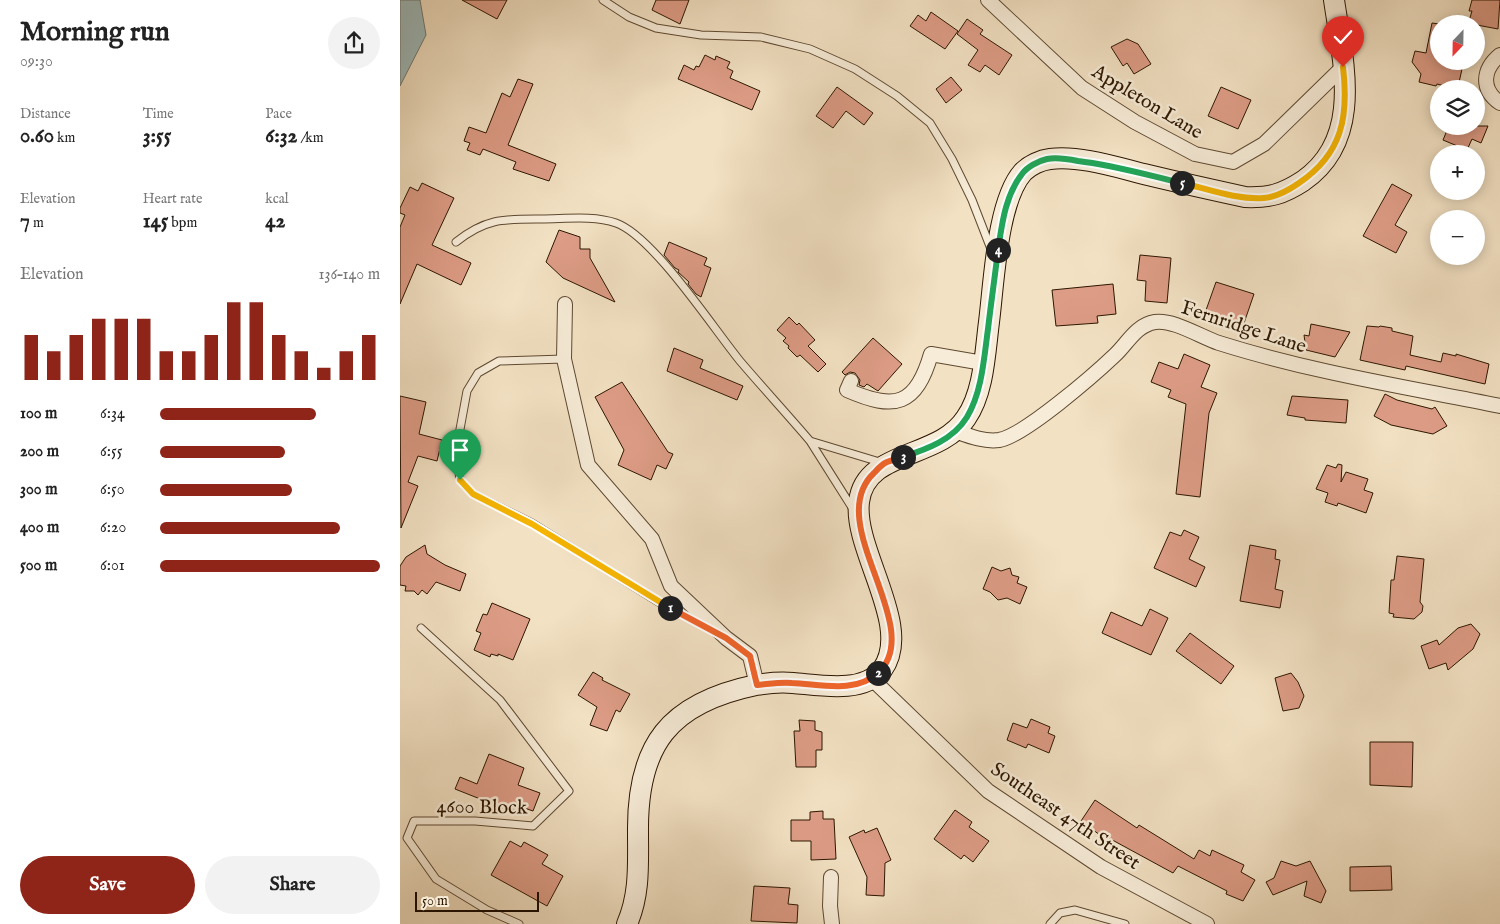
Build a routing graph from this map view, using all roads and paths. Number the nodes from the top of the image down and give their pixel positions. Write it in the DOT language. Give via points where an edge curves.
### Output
graph roads {
  1 [pos="602,0"];
  2 [pos="988,0"];
  3 [pos="1334,0"];
  4 [pos="1500,54"];
  5 [pos="1343,67"];
  6 [pos="1500,103"];
  7 [pos="456,242"];
  8 [pos="996,264"];
  9 [pos="565,304"];
  10 [pos="564,359"];
  11 [pos="983,363"];
  12 [pos="851,381"];
  13 [pos="1500,406"];
  14 [pos="955,431"];
  15 [pos="810,441"];
  16 [pos="884,463"];
  17 [pos="860,520"];
  18 [pos="421,628"];
  19 [pos="726,638"];
  20 [pos="872,679"];
  21 [pos="757,685"];
  22 [pos="831,877"];
  23 [pos="519,924"];
  24 [pos="627,924"];
  25 [pos="832,924"];
  26 [pos="1050,924"];
  27 [pos="1125,924"];
  28 [pos="1207,924"];
  1 -- 8 [label="lane" via="629,17 656,28 701,35 761,37 810,49 855,69 897,96 930,123 952,159 972,200"];
  2 -- 5 [label="street, Appleton Lane" via="1082,88 1135,122 1195,154 1233,162 1264,144"];
  3 -- 5 [label="street"];
  4 -- 6 [label="street" via="1485,75 1487,89"];
  5 -- 8 [label="street" via="1346,92 1340,133 1330,156 1314,173 1288,191 1266,198 1245,198 1103,164 1047,159 1022,173 1014,187 1006,206"];
  7 -- 15 [label="lane" via="467,233 500,219 581,218 616,223 628,229 657,255 740,361"];
  8 -- 11 [label="street"];
  9 -- 10 [label="street"];
  10 -- 19 [label="street" via="588,465 652,539 671,586"];
  10 -- 19 [label="lane" via="499,361 478,373 467,391 456,452 460,480 473,494 532,524 660,603"];
  11 -- 12 [label="street" via="931,354 927,369 905,400 866,398 847,390"];
  11 -- 14 [label="street" via="978,390 967,418"];
  13 -- 14 [label="street, Fernridge Lane" via="1308,368 1217,342 1165,322 1154,322 1131,336 1116,354 1049,411 1012,435 1001,440 987,440"];
  14 -- 16 [label="street" via="940,443"];
  15 -- 16 [label="lane"];
  15 -- 17 [label="lane"];
  16 -- 17 [label="street" via="865,481 858,502"];
  17 -- 20 [label="street" via="862,537 891,625 889,654 883,669"];
  18 -- 23 [label="lane, 4600 Block" via="500,700 569,791 533,826 414,820 407,838 436,879 487,910"];
  19 -- 21 [label="street" via="750,656"];
  20 -- 21 [label="street" via="841,687 791,683"];
  20 -- 28 [label="street, Southeast 47th Street" via="988,791 1101,867"];
  21 -- 24 [label="street" via="698,704 670,725 659,738 642,774 638,803 638,888"];
  22 -- 25 [label="street"];
  26 -- 27 [label="lane" via="1060,913 1075,910"];
}
